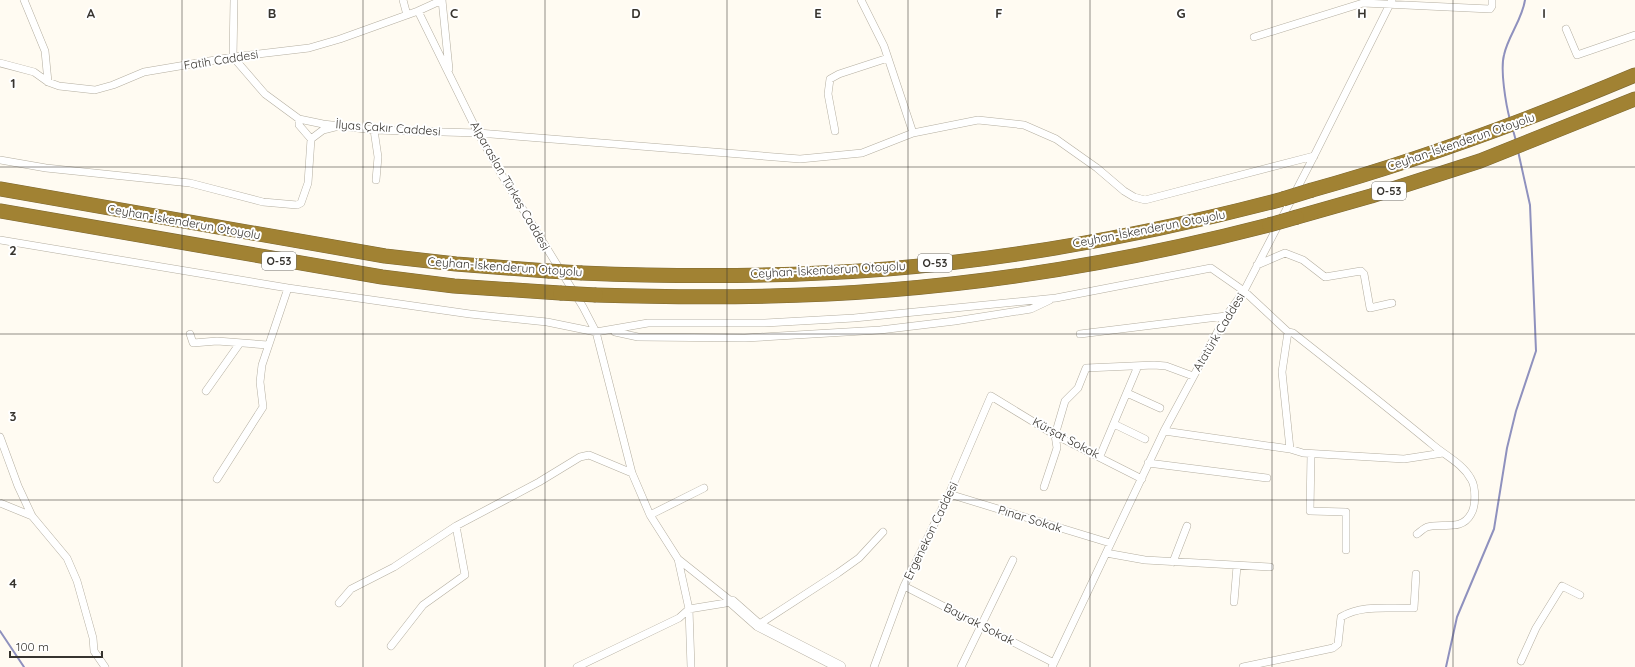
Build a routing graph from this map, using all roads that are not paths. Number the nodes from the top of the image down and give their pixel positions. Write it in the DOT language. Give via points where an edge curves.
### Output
graph roads {
  1 [pos="24,0"];
  2 [pos="234,0"];
  3 [pos="403,0"];
  4 [pos="442,0"];
  5 [pos="861,0"];
  6 [pos="1492,0"];
  7 [pos="1392,2"];
  8 [pos="418,11"];
  9 [pos="407,15"];
  10 [pos="1566,29"];
  11 [pos="1635,34"];
  12 [pos="1254,37"];
  13 [pos="233,57"];
  14 [pos="888,58"];
  15 [pos="0,63"];
  16 [pos="449,75"];
  17 [pos="1635,75"];
  18 [pos="48,82"];
  19 [pos="1635,99"];
  20 [pos="299,119"];
  21 [pos="339,126"];
  22 [pos="374,130"];
  23 [pos="835,131"];
  24 [pos="478,133"];
  25 [pos="913,134"];
  26 [pos="311,139"];
  27 [pos="1314,156"];
  28 [pos="0,160"];
  29 [pos="376,180"];
  30 [pos="0,189"];
  31 [pos="0,211"];
  32 [pos="0,240"];
  33 [pos="1257,265"];
  34 [pos="288,288"];
  35 [pos="1244,291"];
  36 [pos="1056,298"];
  37 [pos="1392,303"];
  38 [pos="1226,316"];
  39 [pos="609,330"];
  40 [pos="596,332"];
  41 [pos="1288,332"];
  42 [pos="190,334"];
  43 [pos="1080,334"];
  44 [pos="240,343"];
  45 [pos="268,345"];
  46 [pos="1138,366"];
  47 [pos="1193,376"];
  48 [pos="206,391"];
  49 [pos="1127,393"];
  50 [pos="991,396"];
  51 [pos="1160,408"];
  52 [pos="1114,424"];
  53 [pos="1164,431"];
  54 [pos="1055,435"];
  55 [pos="0,437"];
  56 [pos="1145,439"];
  57 [pos="1290,449"];
  58 [pos="1443,453"];
  59 [pos="1311,454"];
  60 [pos="1100,456"];
  61 [pos="1148,463"];
  62 [pos="632,473"];
  63 [pos="1142,478"];
  64 [pos="1267,478"];
  65 [pos="217,479"];
  66 [pos="1044,487"];
  67 [pos="704,488"];
  68 [pos="950,494"];
  69 [pos="0,503"];
  70 [pos="650,515"];
  71 [pos="32,516"];
  72 [pos="456,526"];
  73 [pos="1187,526"];
  74 [pos="883,532"];
  75 [pos="1417,534"];
  76 [pos="1110,543"];
  77 [pos="1346,550"];
  78 [pos="1106,553"];
  79 [pos="678,559"];
  80 [pos="1013,560"];
  81 [pos="1173,562"];
  82 [pos="1237,566"];
  83 [pos="1270,567"];
  84 [pos="1416,574"];
  85 [pos="904,586"];
  86 [pos="1580,595"];
  87 [pos="732,602"];
  88 [pos="1234,602"];
  89 [pos="339,603"];
  90 [pos="689,609"];
  91 [pos="758,625"];
  92 [pos="980,626"];
  93 [pos="391,646"];
  94 [pos="1521,661"];
  95 [pos="1053,665"];
  96 [pos="105,667"];
  97 [pos="577,667"];
  98 [pos="691,667"];
  99 [pos="840,667"];
  100 [pos="874,667"];
  101 [pos="961,667"];
  102 [pos="1243,667"];
  1 -- 18 [label="street" via="45,51"];
  2 -- 13 [label="street"];
  3 -- 9 [label="street"];
  4 -- 8 [label="street, Fatih Caddesi"];
  4 -- 16 [label="street"];
  5 -- 14 [label="street"];
  6 -- 7 [label="street" via="1490,9"];
  7 -- 12 [label="street" via="1363,3"];
  7 -- 27 [label="street, Atatürk Caddesi"];
  8 -- 9 [label="street, Fatih Caddesi"];
  8 -- 16 [label="street, Alparaslan Türkeş Caddesi"];
  9 -- 13 [label="street, Fatih Caddesi" via="309,48"];
  10 -- 11 [label="street" via="1577,55"];
  13 -- 18 [label="street, Fatih Caddesi" via="144,72 95,90 59,86"];
  13 -- 20 [label="street" via="265,94"];
  14 -- 23 [label="street" via="830,79 828,94"];
  14 -- 25 [label="street"];
  15 -- 18 [label="street, Fatih Caddesi" via="34,72"];
  16 -- 24 [label="street, Alparaslan Türkeş Caddesi"];
  17 -- 30 [label="highway, Ceyhan-İskenderun Otoyolu / O-53, bridge" via="1473,140 1365,176 1225,214 1062,246 888,268 718,276 657,276 456,264 370,254"];
  19 -- 31 [label="highway, Ceyhan-İskenderun Otoyolu / O-53, bridge" via="1480,161 1371,196 1230,235 1066,268 890,290 718,297 596,295 454,286 382,277"];
  20 -- 21 [label="street, İlyas Çakır Caddesi"];
  20 -- 26 [label="street" via="299,124"];
  21 -- 22 [label="street, İlyas Çakır Caddesi"];
  21 -- 26 [label="street" via="324,130"];
  22 -- 24 [label="street, İlyas Çakır Caddesi"];
  22 -- 29 [label="street" via="378,157"];
  24 -- 25 [label="street, İlyas Çakır Caddesi" via="800,159 862,153"];
  24 -- 40 [label="street, Alparaslan Türkeş Caddesi"];
  25 -- 27 [label="street, İlyas Çakır Caddesi" via="978,120 1024,125 1056,139 1134,197 1145,200"];
  26 -- 28 [label="street" via="308,183 301,203 291,206 263,202 190,183 46,168"];
  27 -- 33 [label="street, Atatürk Caddesi"];
  32 -- 34 [label="street"];
  33 -- 35 [label="street, Atatürk Caddesi"];
  33 -- 37 [label="street" via="1285,253 1303,260 1325,277 1361,271 1364,274 1370,308"];
  34 -- 40 [label="street" via="470,314 547,322"];
  34 -- 45 [label="street"];
  35 -- 36 [label="street" via="1211,268 1205,268"];
  35 -- 38 [label="street, Atatürk Caddesi"];
  35 -- 41 [label="street"];
  36 -- 39 [label="street" via="854,318 765,323 648,323"];
  36 -- 39 [label="street" via="1032,309 880,330 745,338 638,337"];
  38 -- 43 [label="street"];
  38 -- 47 [label="street, Atatürk Caddesi"];
  39 -- 40 [label="street"];
  40 -- 62 [label="street, Alparaslan Türkeş Caddesi"];
  41 -- 57 [label="street" via="1282,372"];
  41 -- 58 [label="street" via="1293,333 1382,402"];
  42 -- 44 [label="street" via="193,343"];
  44 -- 45 [label="street"];
  44 -- 48 [label="street"];
  45 -- 65 [label="street" via="260,382 263,407"];
  46 -- 47 [label="street" via="1166,366"];
  46 -- 49 [label="street"];
  46 -- 54 [label="street" via="1086,368 1078,388 1065,401"];
  47 -- 53 [label="street, Atatürk Caddesi"];
  49 -- 51 [label="street"];
  49 -- 52 [label="street"];
  50 -- 54 [label="street, Kürşat Sokak"];
  50 -- 68 [label="street, Ergenekon Caddesi"];
  52 -- 56 [label="street"];
  52 -- 60 [label="street"];
  53 -- 57 [label="street"];
  53 -- 61 [label="street, Atatürk Caddesi"];
  54 -- 60 [label="street, Kürşat Sokak"];
  54 -- 66 [label="street" via="1057,448"];
  55 -- 71 [label="street"];
  57 -- 59 [label="street"];
  58 -- 59 [label="street" via="1404,459"];
  58 -- 75 [label="street" via="1460,465 1472,479 1475,490 1472,513 1458,526 1427,527"];
  59 -- 77 [label="street" via="1310,511 1346,512"];
  60 -- 63 [label="street, Kürşat Sokak"];
  61 -- 63 [label="street, Atatürk Caddesi"];
  61 -- 64 [label="street"];
  62 -- 70 [label="street, Alparaslan Türkeş Caddesi"];
  62 -- 72 [label="street" via="589,455 580,457"];
  63 -- 76 [label="street, Atatürk Caddesi"];
  67 -- 70 [label="street"];
  68 -- 76 [label="street, Pınar Sokak"];
  68 -- 85 [label="street, Ergenekon Caddesi"];
  69 -- 71 [label="street"];
  70 -- 79 [label="street, Alparaslan Türkeş Caddesi"];
  71 -- 96 [label="street" via="67,558 77,582 94,650"];
  72 -- 89 [label="street" via="394,566 352,589"];
  72 -- 93 [label="street" via="465,576 423,605"];
  73 -- 81 [label="street"];
  74 -- 91 [label="street" via="838,574"];
  76 -- 78 [label="street, Atatürk Caddesi"];
  78 -- 81 [label="street"];
  78 -- 95 [label="street, Atatürk Caddesi"];
  79 -- 87 [label="street"];
  79 -- 90 [label="street"];
  80 -- 92 [label="street"];
  81 -- 82 [label="street"];
  82 -- 83 [label="street"];
  82 -- 88 [label="street"];
  84 -- 102 [label="street" via="1414,608 1364,608 1350,611 1341,617 1338,644 1333,648"];
  85 -- 92 [label="street, Bayrak Sokak"];
  85 -- 100 [label="street, Ergenekon Caddesi"];
  86 -- 94 [label="street" via="1562,586 1536,628"];
  87 -- 90 [label="street"];
  87 -- 91 [label="street"];
  90 -- 97 [label="street" via="679,618"];
  90 -- 98 [label="street"];
  91 -- 99 [label="street"];
  92 -- 95 [label="street, Bayrak Sokak"];
  92 -- 101 [label="street"];
}
